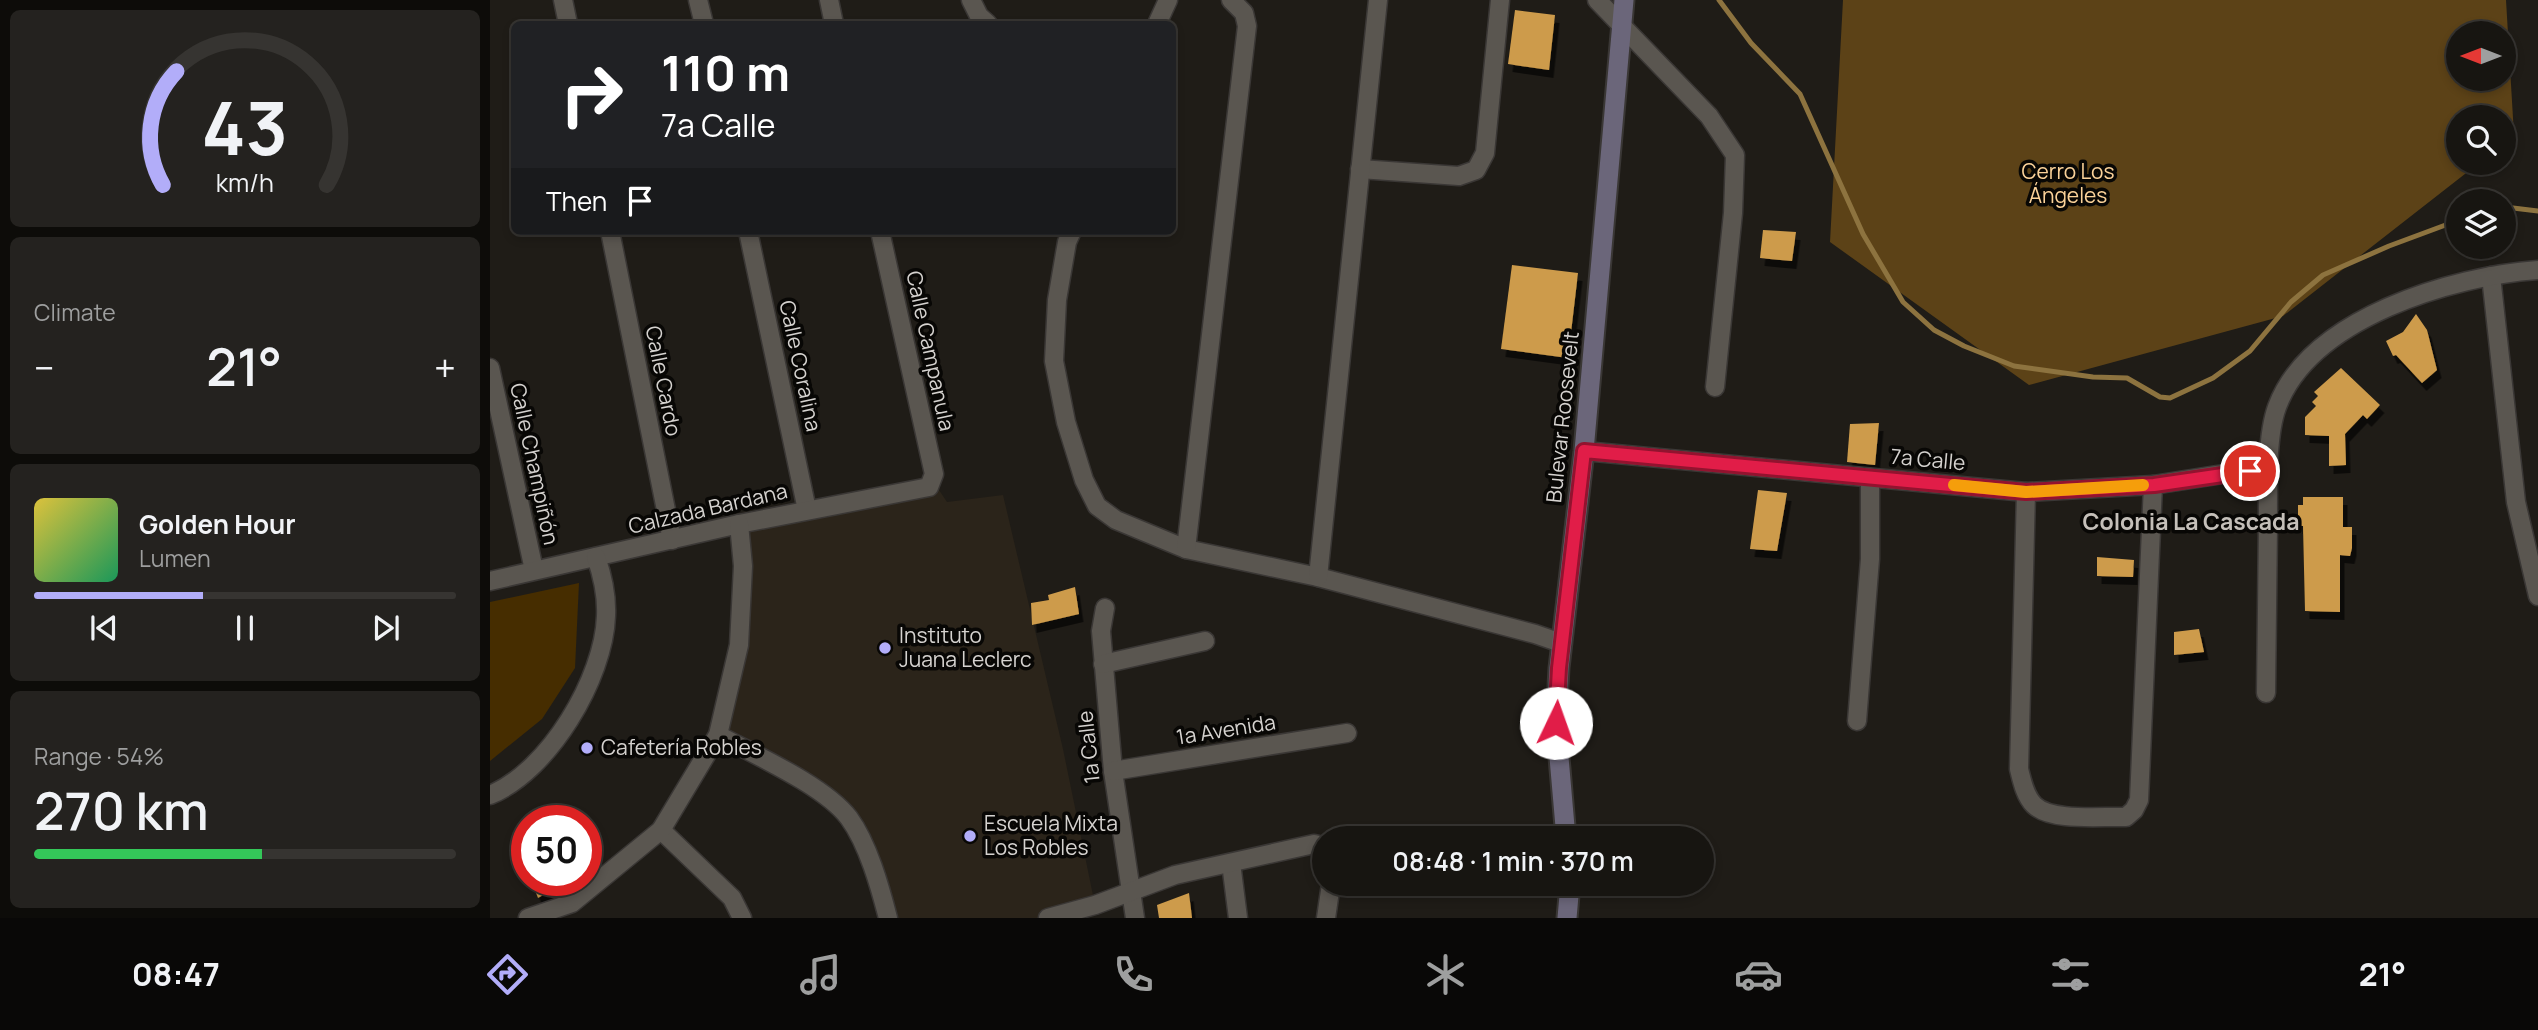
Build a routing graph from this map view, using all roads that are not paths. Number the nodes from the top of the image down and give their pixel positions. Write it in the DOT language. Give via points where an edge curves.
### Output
graph roads {
  1 [pos="563,0"];
  2 [pos="698,0"];
  3 [pos="829,0"];
  4 [pos="971,0"];
  5 [pos="1168,0"];
  6 [pos="1231,0"];
  7 [pos="1378,0"];
  8 [pos="1500,0"];
  9 [pos="1597,0"];
  10 [pos="1624,0"];
  11 [pos="567,21"];
  12 [pos="703,21"];
  13 [pos="834,21"];
  14 [pos="985,21"];
  15 [pos="1158,21"];
  16 [pos="1621,24"];
  17 [pos="1360,169"];
  18 [pos="611,235"];
  19 [pos="749,235"];
  20 [pos="881,235"];
  21 [pos="1070,235"];
  22 [pos="2538,270"];
  23 [pos="2491,276"];
  24 [pos="490,368"];
  25 [pos="1715,387"];
  26 [pos="499,446"];
  27 [pos="1584,451"];
  28 [pos="2268,467"];
  29 [pos="1870,478"];
  30 [pos="933,481"];
  31 [pos="2154,485"];
  32 [pos="2026,492"];
  33 [pos="807,510"];
  34 [pos="739,524"];
  35 [pos="673,540"];
  36 [pos="1186,549"];
  37 [pos="596,557"];
  38 [pos="534,570"];
  39 [pos="1318,577"];
  40 [pos="490,581"];
  41 [pos="2538,596"];
  42 [pos="1105,608"];
  43 [pos="1205,641"];
  44 [pos="1561,643"];
  45 [pos="1103,664"];
  46 [pos="2266,693"];
  47 [pos="1857,721"];
  48 [pos="1346,733"];
  49 [pos="718,735"];
  50 [pos="1113,771"];
  51 [pos="490,795"];
  52 [pos="1565,826"];
  53 [pos="660,830"];
  54 [pos="1312,844"];
  55 [pos="1231,863"];
  56 [pos="1131,886"];
  57 [pos="1329,896"];
  58 [pos="1569,896"];
  59 [pos="576,911"];
  60 [pos="528,918"];
  61 [pos="742,918"];
  62 [pos="888,918"];
  63 [pos="1048,918"];
  64 [pos="1135,918"];
  65 [pos="1238,918"];
  66 [pos="1326,918"];
  67 [pos="1567,918"];
  1 -- 11 [label="street"];
  2 -- 12 [label="street"];
  3 -- 13 [label="street"];
  4 -- 14 [label="street"];
  5 -- 15 [label="street"];
  6 -- 36 [label="street" via="1244,13 1247,26"];
  7 -- 17 [label="street"];
  8 -- 17 [label="street" via="1485,153 1476,170 1459,176"];
  9 -- 16 [label="street"];
  10 -- 16 [label="main road, Bulevar Roosevelt"];
  16 -- 25 [label="street" via="1709,117 1735,155"];
  16 -- 27 [label="main road, Bulevar Roosevelt"];
  17 -- 39 [label="street"];
  18 -- 35 [label="street, Calle Cardo"];
  19 -- 33 [label="street, Calle Coralina"];
  20 -- 30 [label="street, Calle Campanula"];
  21 -- 36 [label="street" via="1058,300 1054,361 1084,480 1097,506 1116,520"];
  22 -- 23 [label="street"];
  23 -- 28 [label="street" via="2381,309 2332,338 2300,368 2282,394"];
  23 -- 41 [label="street" via="2516,502"];
  24 -- 26 [label="street, Calle Champiñón"];
  26 -- 38 [label="street, Calle Champiñón"];
  27 -- 29 [label="street, 7a Calle"];
  27 -- 44 [label="main road, Bulevar Roosevelt"];
  28 -- 31 [label="street, 7a Calle"];
  28 -- 46 [label="street"];
  29 -- 32 [label="street, 7a Calle"];
  29 -- 47 [label="street" via="1870,559"];
  30 -- 33 [label="street, Calzada Bardana" via="921,490"];
  31 -- 32 [label="street, 7a Calle"];
  31 -- 32 [label="street" via="2139,800 2126,817 2052,815 2034,805 2024,789 2019,769"];
  33 -- 34 [label="street, Calzada Bardana"];
  34 -- 35 [label="street, Calzada Bardana"];
  34 -- 49 [label="street" via="743,566 739,645"];
  35 -- 37 [label="street, Calzada Bardana"];
  36 -- 39 [label="street"];
  37 -- 38 [label="street, Calzada Bardana"];
  37 -- 51 [label="street" via="605,583 606,616 594,670 571,718 540,759"];
  38 -- 40 [label="street, Calzada Bardana"];
  39 -- 44 [label="street"];
  42 -- 45 [label="street, 1a Calle"];
  43 -- 45 [label="street"];
  44 -- 52 [label="main road, Bulevar Roosevelt" via="1556,723"];
  45 -- 50 [label="street, 1a Calle"];
  48 -- 50 [label="street, 1a Avenida"];
  49 -- 53 [label="street"];
  49 -- 62 [label="street" via="817,790 849,818 868,855"];
  50 -- 56 [label="street, 1a Calle"];
  53 -- 59 [label="street"];
  53 -- 61 [label="street" via="732,898"];
  54 -- 55 [label="street"];
  55 -- 56 [label="street"];
  55 -- 65 [label="street"];
  56 -- 63 [label="street" via="1095,905"];
  56 -- 64 [label="street, 1a Calle"];
  57 -- 66 [label="street"];
  58 -- 67 [label="main road"];
  59 -- 60 [label="street"];
}
